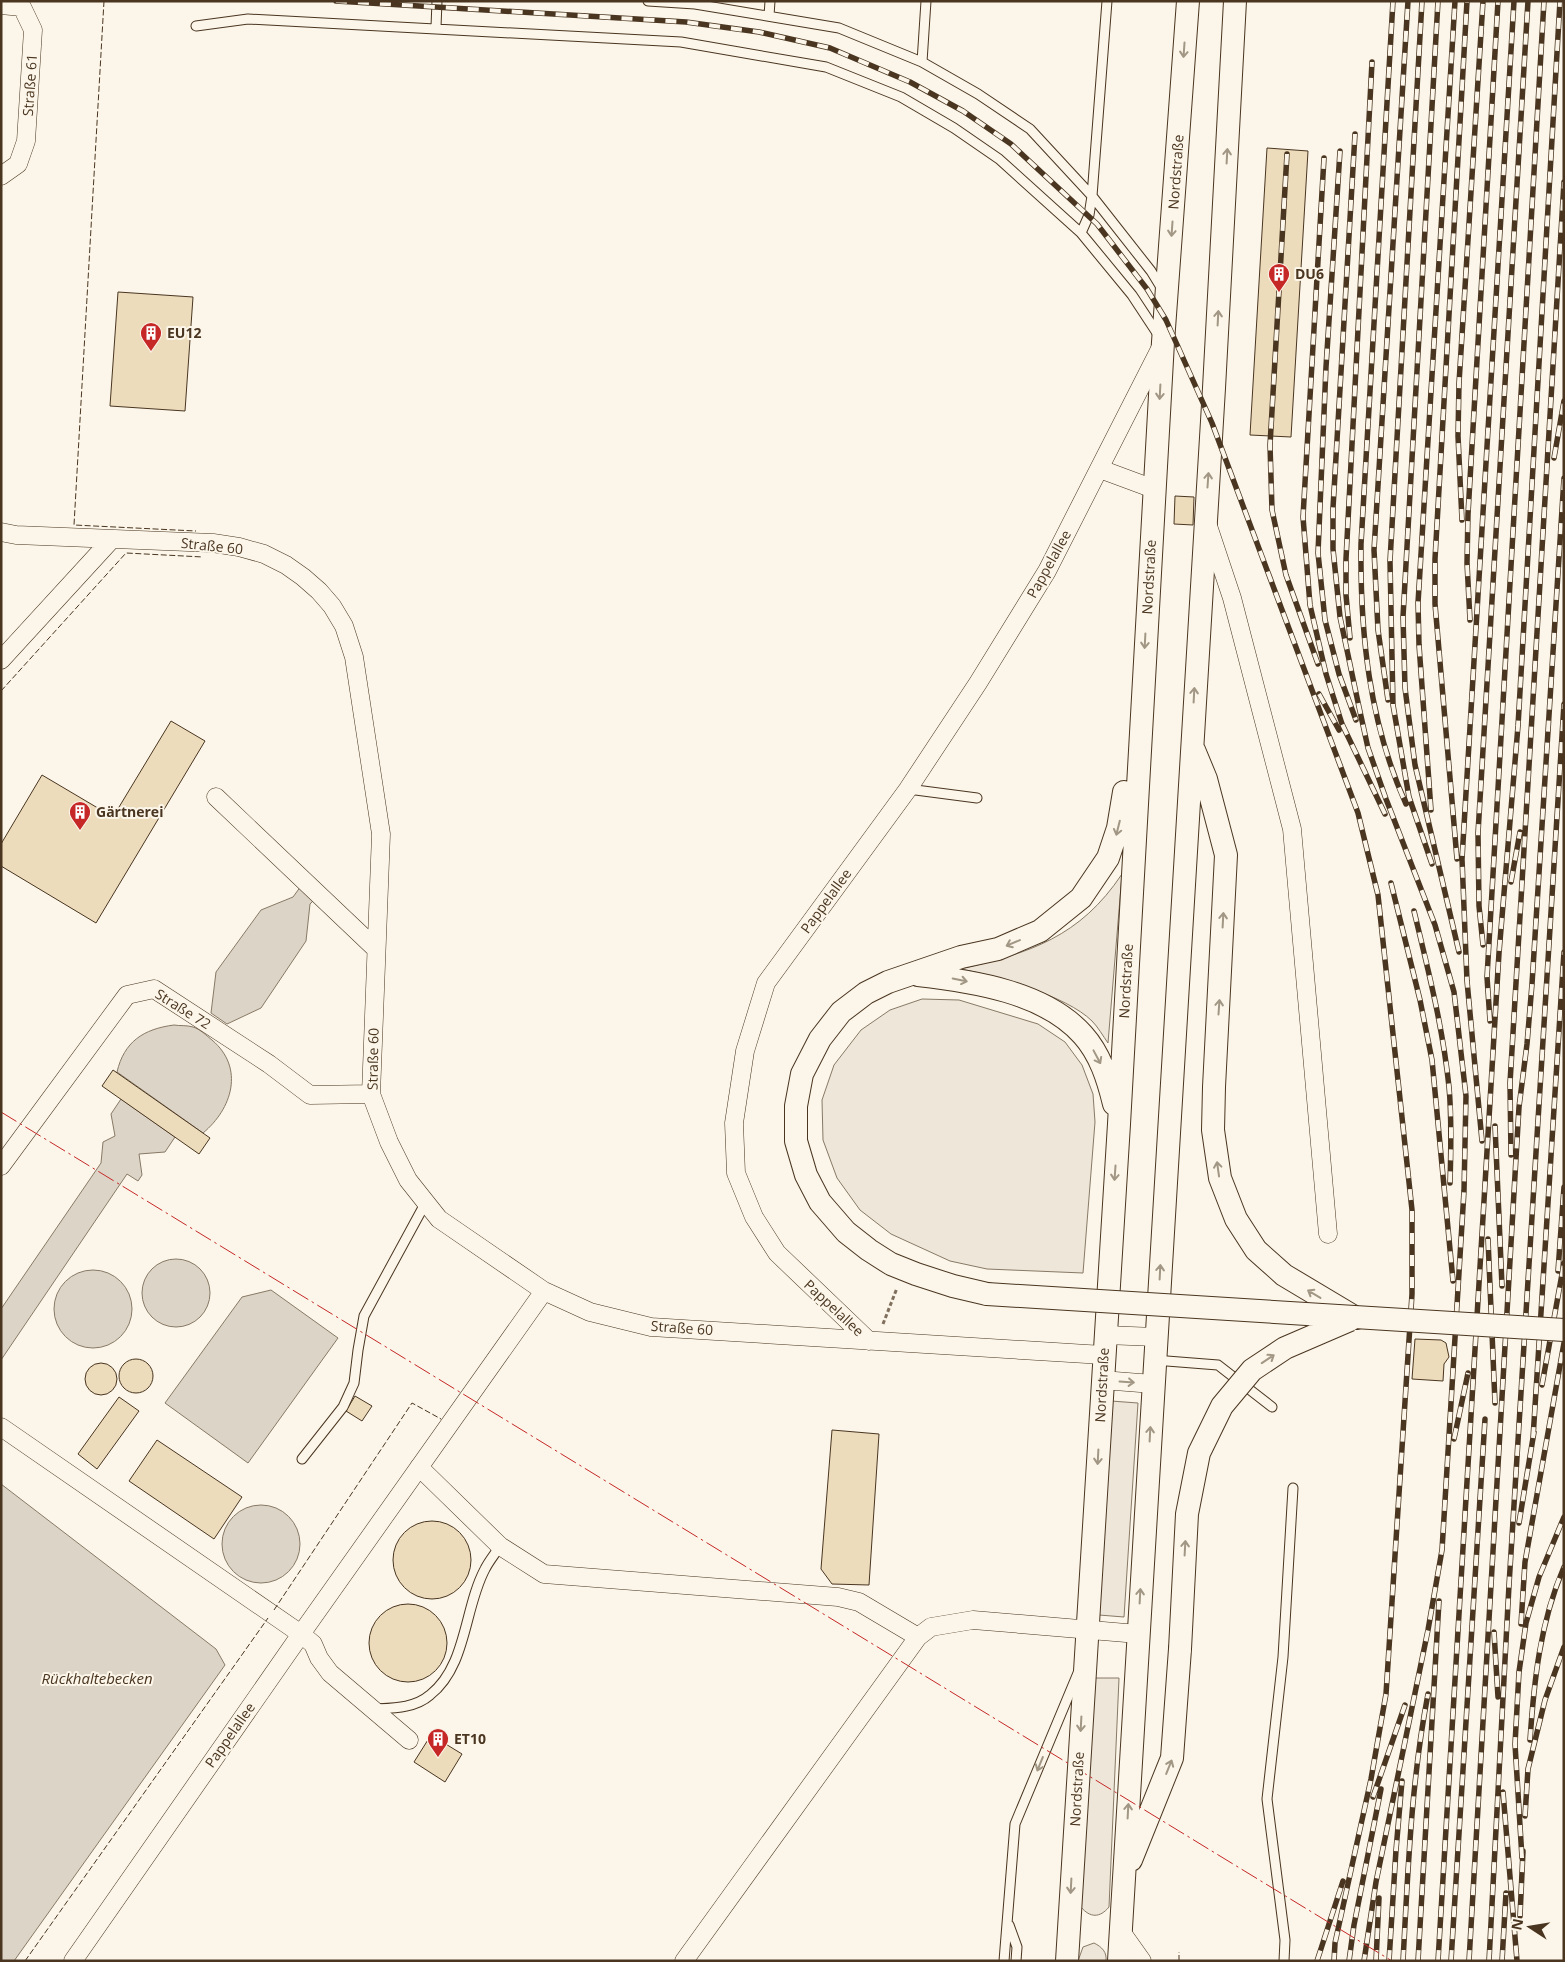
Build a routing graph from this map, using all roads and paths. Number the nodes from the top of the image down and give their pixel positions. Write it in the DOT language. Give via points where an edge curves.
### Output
graph roads {
  1 [pos="437,1"];
  2 [pos="648,1"];
  3 [pos="770,1"];
  4 [pos="926,1"];
  5 [pos="1107,1"];
  6 [pos="1188,1"];
  7 [pos="1235,1"];
  8 [pos="1,5"];
  9 [pos="769,16"];
  10 [pos="196,26"];
  11 [pos="436,28"];
  12 [pos="922,62"];
  13 [pos="1,176"];
  14 [pos="1092,196"];
  15 [pos="1080,233"];
  16 [pos="1167,297"];
  17 [pos="1163,342"];
  18 [pos="1100,469"];
  19 [pos="1154,489"];
  20 [pos="1206,518"];
  21 [pos="1,532"];
  22 [pos="112,539"];
  23 [pos="1,660"];
  24 [pos="1142,694"];
  25 [pos="1192,744"];
  26 [pos="908,789"];
  27 [pos="216,797"];
  28 [pos="977,798"];
  29 [pos="376,949"];
  30 [pos="912,975"];
  31 [pos="371,1094"];
  32 [pos="1119,1124"];
  33 [pos="1,1166"];
  34 [pos="426,1202"];
  35 [pos="1328,1234"];
  36 [pos="904,1269"];
  37 [pos="544,1292"];
  38 [pos="1356,1318"];
  39 [pos="1564,1330"];
  40 [pos="1156,1337"];
  41 [pos="872,1341"];
  42 [pos="1104,1345"];
  43 [pos="1154,1360"];
  44 [pos="1102,1380"];
  45 [pos="1153,1384"];
  46 [pos="1272,1407"];
  47 [pos="1,1427"];
  48 [pos="302,1458"];
  49 [pos="419,1467"];
  50 [pos="1293,1488"];
  51 [pos="500,1546"];
  52 [pos="1088,1629"];
  53 [pos="301,1634"];
  54 [pos="1138,1634"];
  55 [pos="918,1637"];
  56 [pos="1085,1654"];
  57 [pos="372,1709"];
  58 [pos="409,1740"];
  59 [pos="1124,1877"];
  60 [pos="1007,1920"];
  61 [pos="1120,1930"];
  62 [pos="73,1961"];
  63 [pos="684,1961"];
  64 [pos="1004,1961"];
  65 [pos="1016,1961"];
  66 [pos="1067,1961"];
  67 [pos="1119,1961"];
  68 [pos="1142,1961"];
  69 [pos="1284,1961"];
  1 -- 11 [label="lane"];
  2 -- 9 [label="lane" via="695,4"];
  3 -- 9 [label="lane"];
  4 -- 12 [label="lane"];
  5 -- 14 [label="lane"];
  6 -- 16 [label="street, Nordstraße, one-way"];
  20 -- 7 [label="street, one-way"];
  8 -- 13 [label="street, Straße 61" via="22,7 33,30 26,141 18,164"];
  9 -- 12 [label="lane" via="838,28"];
  10 -- 11 [label="lane" via="248,19"];
  11 -- 15 [label="lane" via="681,42 826,67 901,97 954,128 999,159"];
  12 -- 14 [label="lane" via="1030,129"];
  14 -- 15 [label="lane" via="1089,215"];
  14 -- 16 [label="lane" via="1151,271"];
  15 -- 17 [label="lane" via="1132,295"];
  16 -- 17 [label="street, Nordstraße"];
  17 -- 18 [label="street, Pappelallee"];
  17 -- 19 [label="street, Nordstraße, one-way"];
  18 -- 19 [label="street"];
  18 -- 26 [label="street, Pappelallee" via="1047,571 978,684"];
  19 -- 24 [label="street, Nordstraße, one-way"];
  25 -- 20 [label="street, one-way"];
  20 -- 35 [label="street" via="1232,598 1292,829"];
  21 -- 22 [label="street, Straße 60"];
  22 -- 23 [label="street"];
  22 -- 29 [label="street, Straße 60" via="213,543 264,554 303,577 332,606 344,626 354,656 381,834"];
  24 -- 30 [label="street, one-way" via="1118,828 1108,858 1081,898 1040,931 998,949 961,957"];
  24 -- 32 [label="street, Nordstraße"];
  38 -- 25 [label="street, one-way" via="1284,1275 1256,1250 1236,1219 1220,1178 1213,1130 1226,855 1206,779"];
  40 -- 25 [label="street, one-way"];
  26 -- 28 [label="lane"];
  26 -- 41 [label="street, Pappelallee" via="766,983 745,1051 734,1123 736,1173 754,1217 777,1254"];
  27 -- 29 [label="street"];
  29 -- 31 [label="street, Straße 60"];
  30 -- 32 [label="street, one-way" via="956,979 1008,992 1046,1006 1065,1018 1098,1056 1109,1082"];
  30 -- 36 [label="street" via="866,993 841,1012 820,1039 802,1074 796,1106 796,1141 806,1175 820,1202 846,1232 869,1250"];
  31 -- 33 [label="street, Straße 72" via="310,1095 269,1064 154,989 127,995"];
  31 -- 34 [label="street, Straße 60" via="408,1180"];
  32 -- 42 [label="street, Nordstraße, one-way"];
  34 -- 37 [label="street, Straße 60" via="439,1219"];
  34 -- 48 [label="lane" via="364,1316 354,1383 343,1407"];
  36 -- 38 [label="street, bridge" via="987,1294"];
  36 -- 41 [label="path"];
  37 -- 41 [label="street, Straße 60" via="590,1312 651,1327"];
  37 -- 49 [label="street, Pappelallee"];
  38 -- 39 [label="street, bridge"];
  59 -- 38 [label="street, one-way, bridge" via="1172,1758 1187,1514 1199,1453 1222,1406 1252,1370 1285,1348"];
  40 -- 42 [label="street, Straße 60"];
  40 -- 43 [label="street"];
  41 -- 42 [label="street, Straße 60"];
  42 -- 44 [label="street, Nordstraße"];
  43 -- 45 [label="street"];
  43 -- 46 [label="lane" via="1218,1365"];
  44 -- 45 [label="street, one-way"];
  44 -- 52 [label="street, Nordstraße, one-way"];
  54 -- 45 [label="street, one-way"];
  47 -- 53 [label="street"];
  49 -- 51 [label="street"];
  49 -- 53 [label="street, Pappelallee"];
  50 -- 69 [label="lane" via="1283,1657 1267,1799 1285,1940"];
  51 -- 55 [label="street" via="544,1574 838,1597 859,1602"];
  51 -- 57 [label="lane" via="485,1568 447,1676 430,1696 402,1708"];
  52 -- 54 [label="street"];
  52 -- 55 [label="street" via="973,1620 931,1627"];
  52 -- 56 [label="street, Nordstraße"];
  53 -- 57 [label="street" via="313,1644 330,1673"];
  53 -- 62 [label="street, Pappelallee"];
  59 -- 54 [label="street, one-way"];
  55 -- 63 [label="street"];
  56 -- 60 [label="lane, one-way" via="1015,1824"];
  56 -- 66 [label="street, Nordstraße, one-way"];
  57 -- 58 [label="street"];
  59 -- 61 [label="street"];
  60 -- 64 [label="lane"];
  60 -- 65 [label="lane" via="1017,1947"];
  61 -- 67 [label="street"];
  61 -- 68 [label="street"];
}
